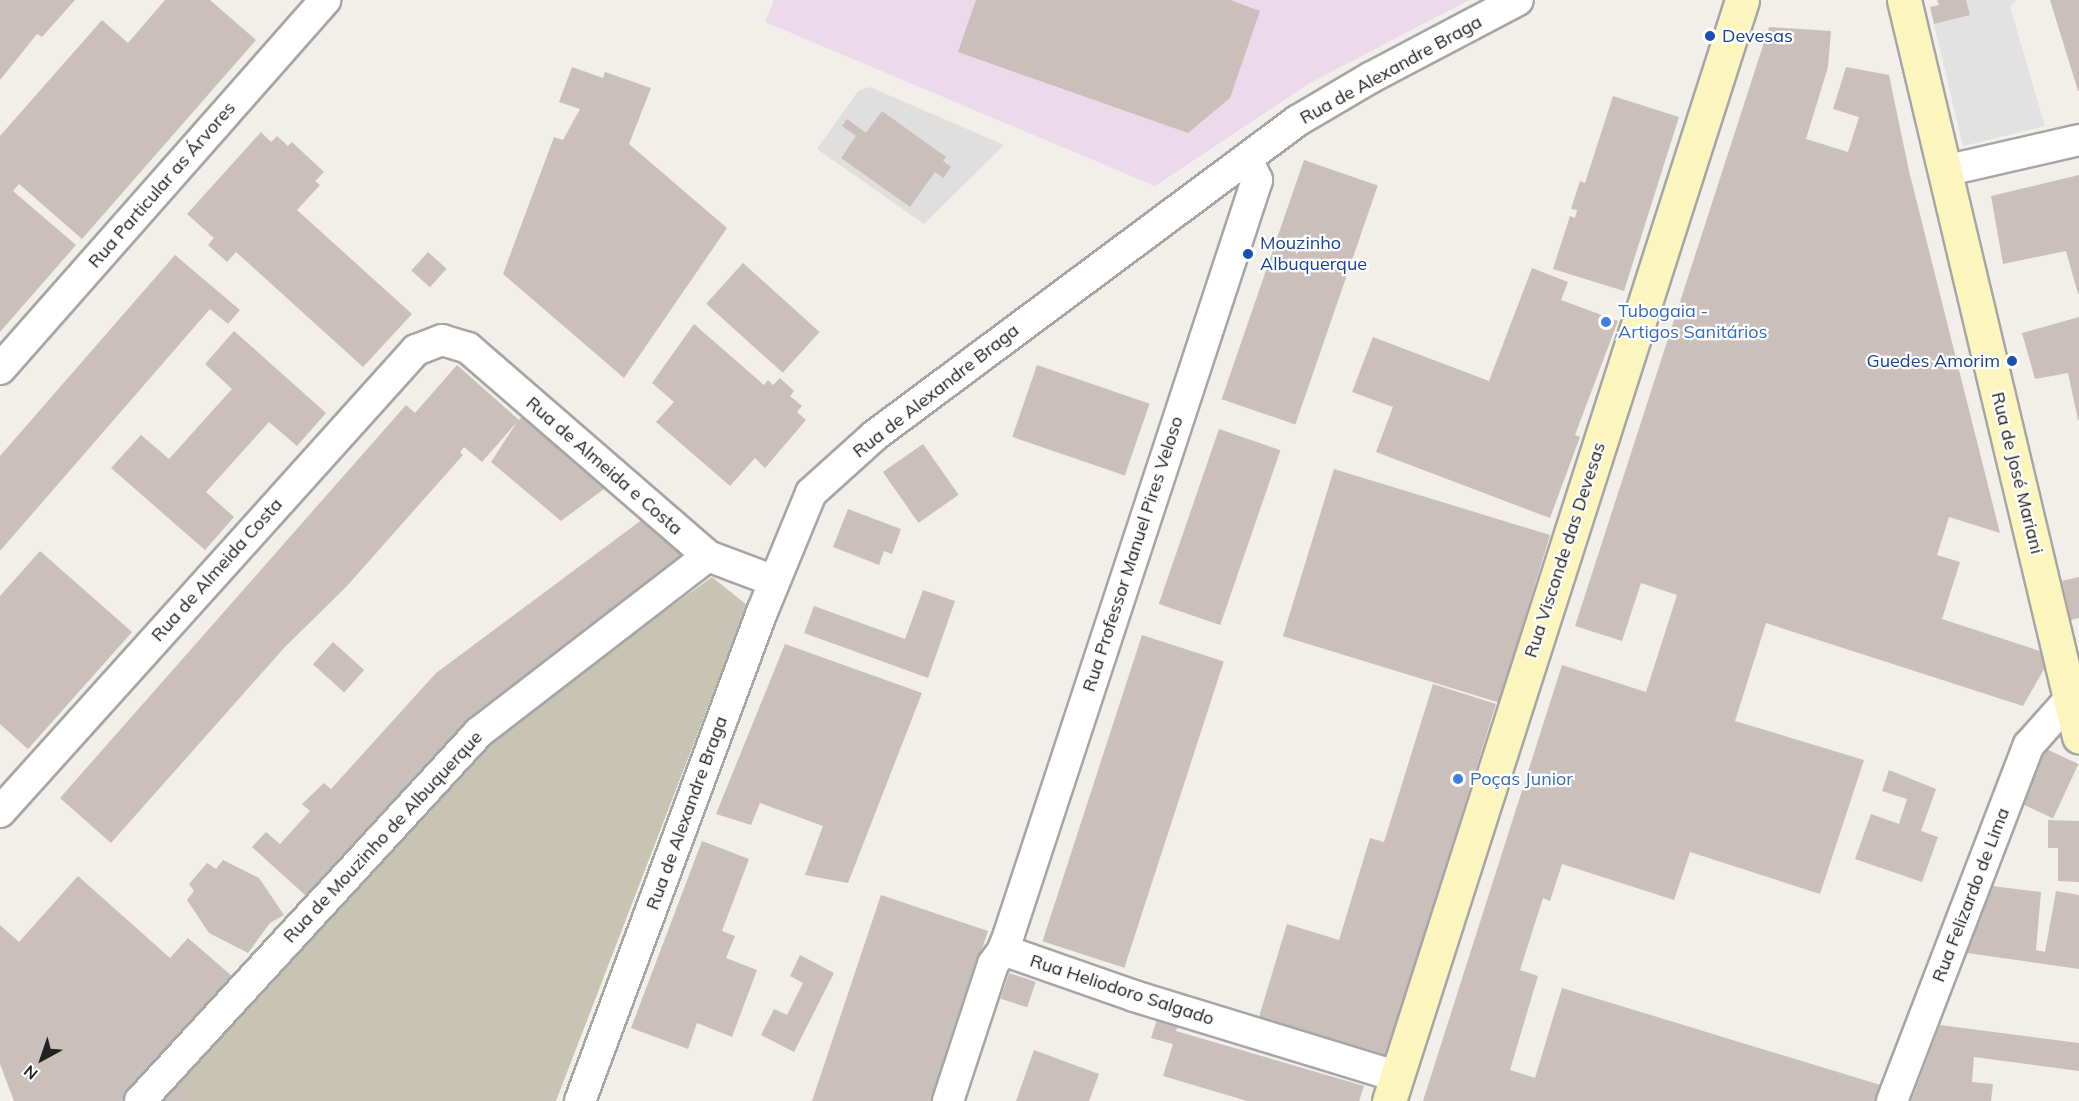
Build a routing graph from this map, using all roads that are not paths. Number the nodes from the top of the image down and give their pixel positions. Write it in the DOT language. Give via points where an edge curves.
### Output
graph roads {
  1 [pos="325,0"];
  2 [pos="1518,0"];
  3 [pos="1742,0"];
  4 [pos="1904,0"];
  5 [pos="2079,140"];
  6 [pos="1247,159"];
  7 [pos="1944,171"];
  8 [pos="442,339"];
  9 [pos="0,369"];
  10 [pos="708,556"];
  11 [pos="774,581"];
  12 [pos="2074,699"];
  13 [pos="2079,736"];
  14 [pos="0,812"];
  15 [pos="1004,950"];
  16 [pos="1392,1088"];
  17 [pos="140,1101"];
  18 [pos="580,1101"];
  19 [pos="948,1101"];
  20 [pos="1892,1101"];
  1 -- 9 [label="street, Rua Particular as Árvores"];
  2 -- 6 [label="street, Rua de Alexandre Braga" via="1370,78 1297,122"];
  3 -- 16 [label="main road, Rua Visconde das Devesas"];
  4 -- 7 [label="main road, Rua de José Mariani"];
  5 -- 7 [label="street"];
  6 -- 11 [label="street, Rua de Alexandre Braga" via="874,436 811,494"];
  6 -- 15 [label="street, Rua Professor Manuel Pires Veloso" via="1257,180"];
  7 -- 12 [label="main road, Rua de José Mariani"];
  8 -- 10 [label="street, Rua de Almeida e Costa" via="468,348"];
  8 -- 14 [label="street, Rua de Almeida Costa" via="416,350"];
  10 -- 11 [label="street, Rua de Almeida e Costa"];
  10 -- 17 [label="street, Rua de Mouzinho de Albuquerque" via="478,733"];
  11 -- 18 [label="street, Rua de Alexandre Braga"];
  12 -- 13 [label="main road, Rua de José Mariani"];
  12 -- 20 [label="street, Rua Felizardo de Lima" via="2029,745"];
  15 -- 16 [label="street, Rua Heliodoro Salgado"];
  15 -- 19 [label="street" via="993,964"];
}
